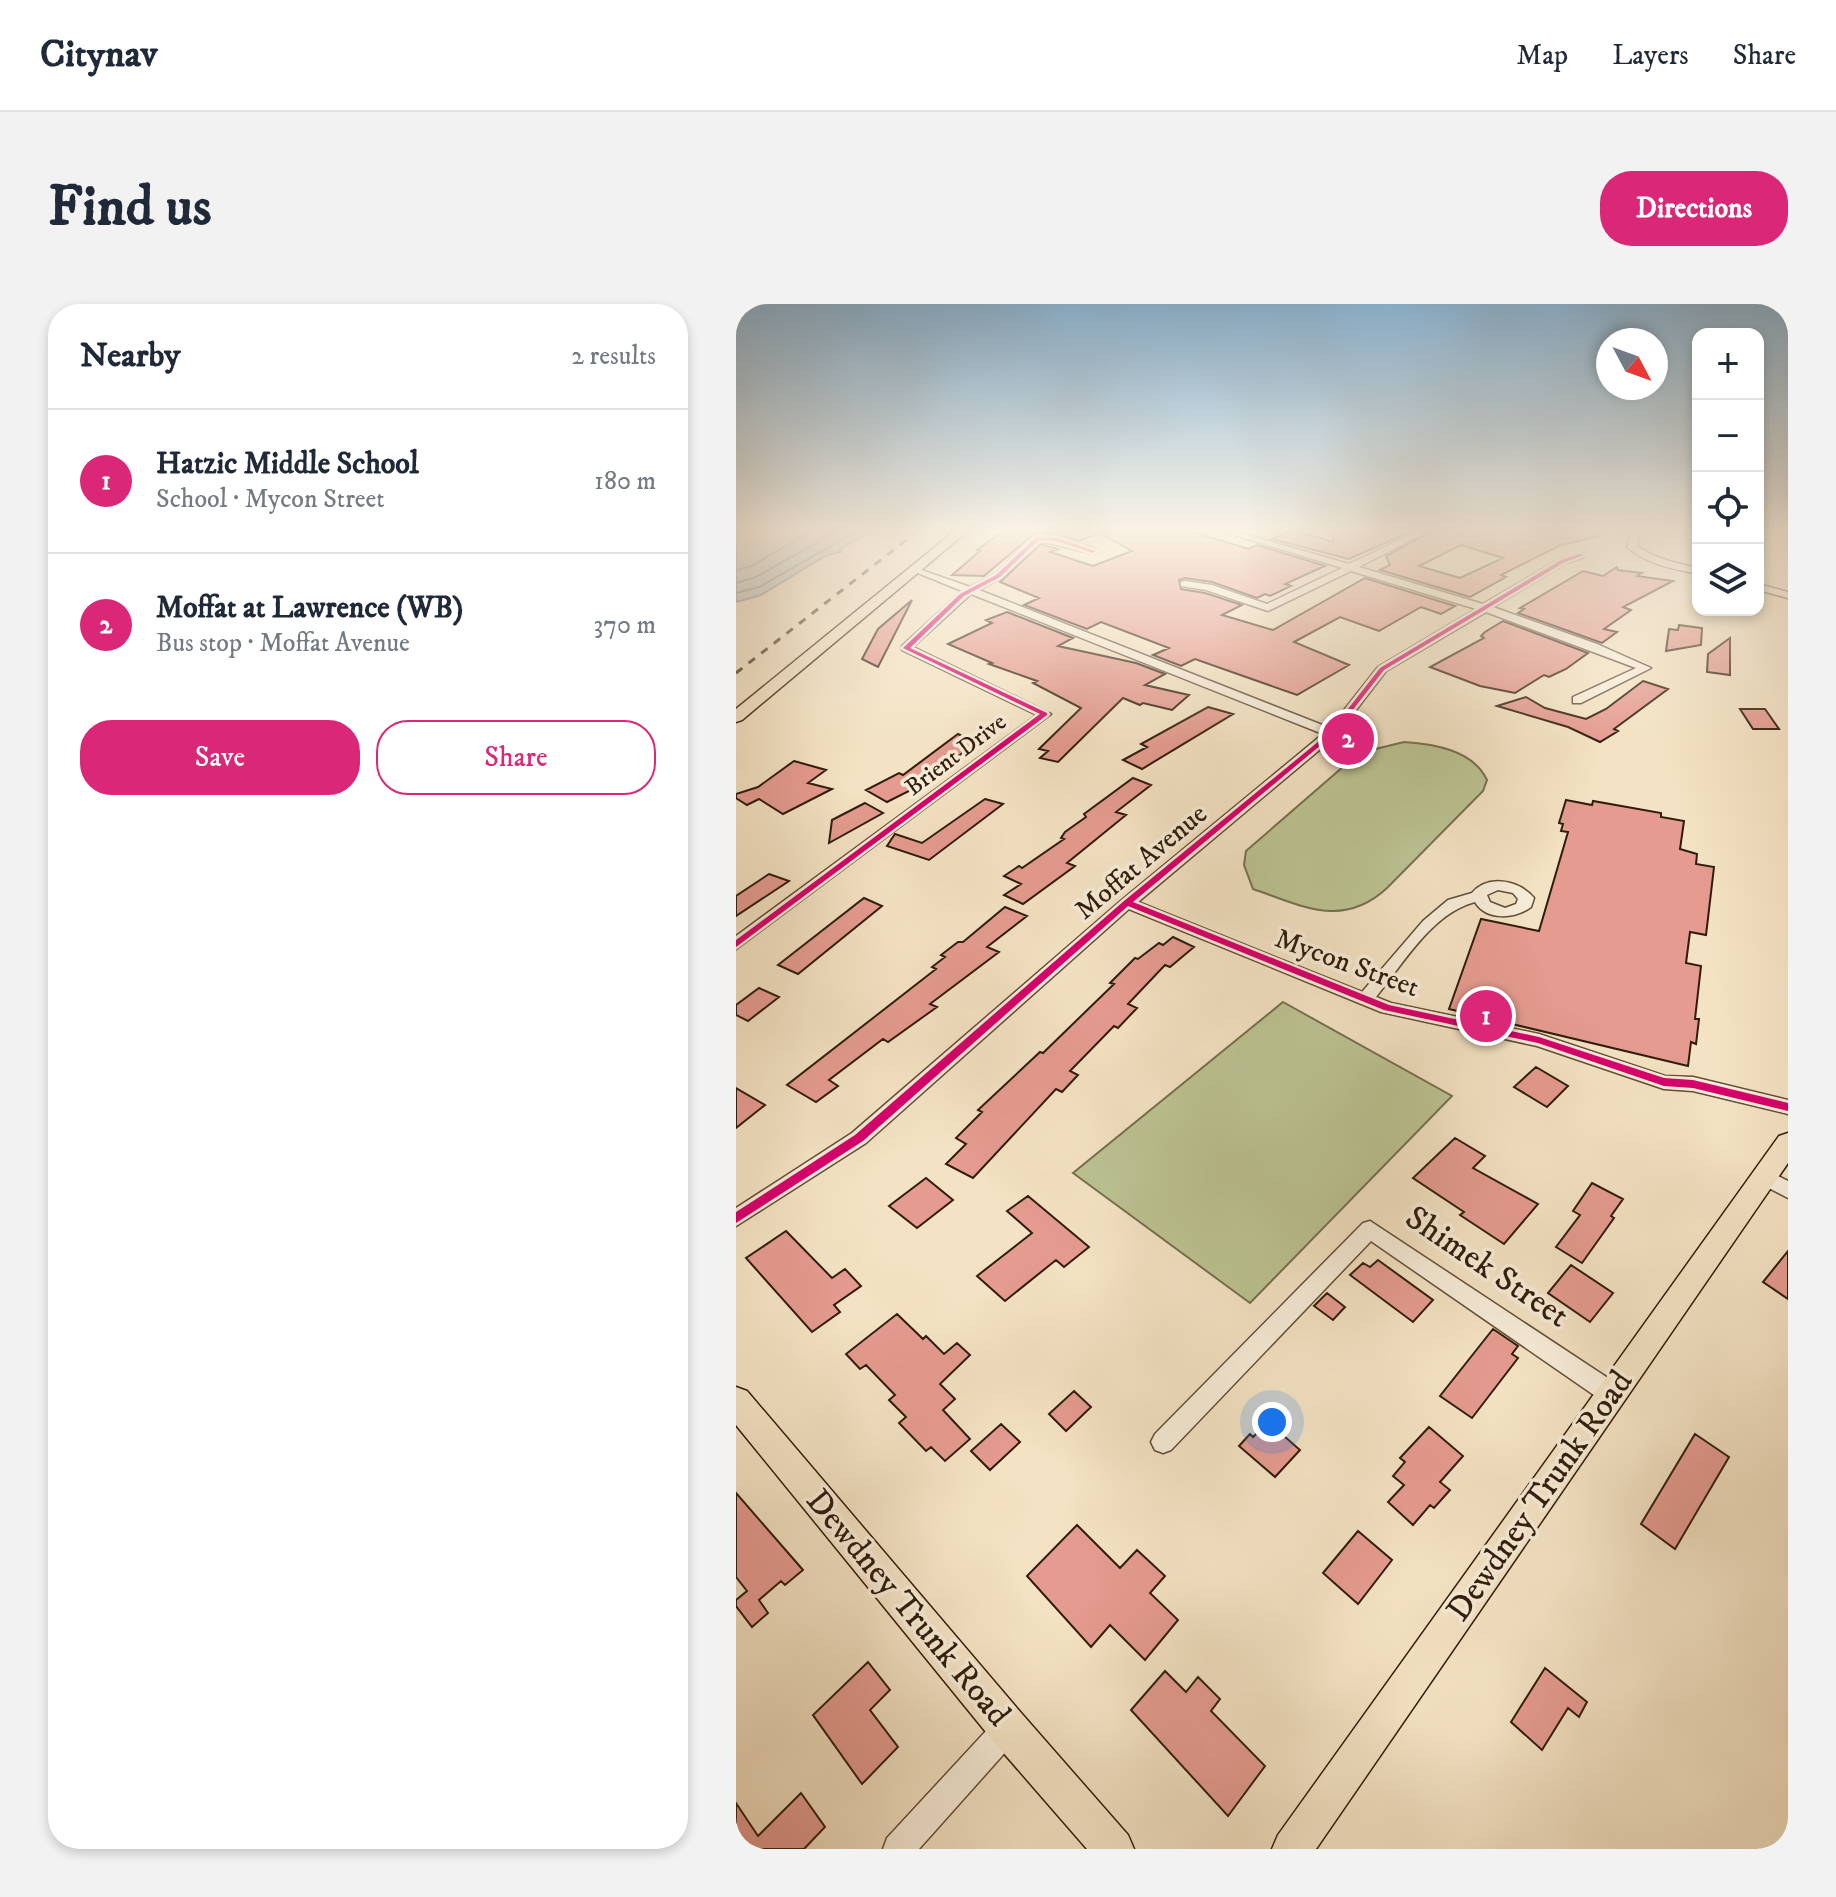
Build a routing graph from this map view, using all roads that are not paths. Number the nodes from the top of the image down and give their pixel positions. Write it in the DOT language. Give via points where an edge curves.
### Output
graph roads {
  1 [pos="876,602"];
  2 [pos="958,602"];
  3 [pos="999,602"];
  4 [pos="1251,602"];
  5 [pos="1280,602"];
  6 [pos="1468,602"];
  7 [pos="1493,602"];
  8 [pos="1485,607"];
  9 [pos="1577,700"];
  10 [pos="736,717"];
  11 [pos="1332,733"];
  12 [pos="1479,896"];
  13 [pos="1127,903"];
  14 [pos="736,944"];
  15 [pos="1365,999"];
  16 [pos="1788,1107"];
  17 [pos="1788,1143"];
  18 [pos="1776,1183"];
  19 [pos="736,1218"];
  20 [pos="1612,1394"];
  21 [pos="736,1401"];
  22 [pos="1163,1442"];
  23 [pos="1008,1728"];
  24 [pos="898,1849"];
  25 [pos="1114,1849"];
  26 [pos="1292,1849"];
  1 -- 10 [label="main road"];
  2 -- 14 [label="street, Brient Drive" via="906,648 1045,714"];
  3 -- 11 [label="street"];
  4 -- 5 [label="street" via="1268,608"];
  6 -- 8 [label="street"];
  7 -- 8 [label="street, Moffat Avenue"];
  8 -- 9 [label="street" via="1645,668"];
  8 -- 11 [label="street, Moffat Avenue" via="1382,669"];
  11 -- 13 [label="street, Moffat Avenue"];
  12 -- 15 [label="street" via="1453,903 1428,924"];
  13 -- 15 [label="street, Mycon Street"];
  13 -- 19 [label="street, Moffat Avenue" via="859,1138"];
  15 -- 16 [label="street, Mycon Street" via="1539,1040 1664,1082"];
  17 -- 18 [label="main road, Dewdney Trunk Road"];
  18 -- 20 [label="main road, Dewdney Trunk Road"];
  20 -- 22 [label="street, Shimek Street" via="1370,1229"];
  20 -- 26 [label="main road, Dewdney Trunk Road"];
  21 -- 23 [label="main road, Dewdney Trunk Road"];
  23 -- 24 [label="street"];
  23 -- 25 [label="main road, Dewdney Trunk Road"];
}
